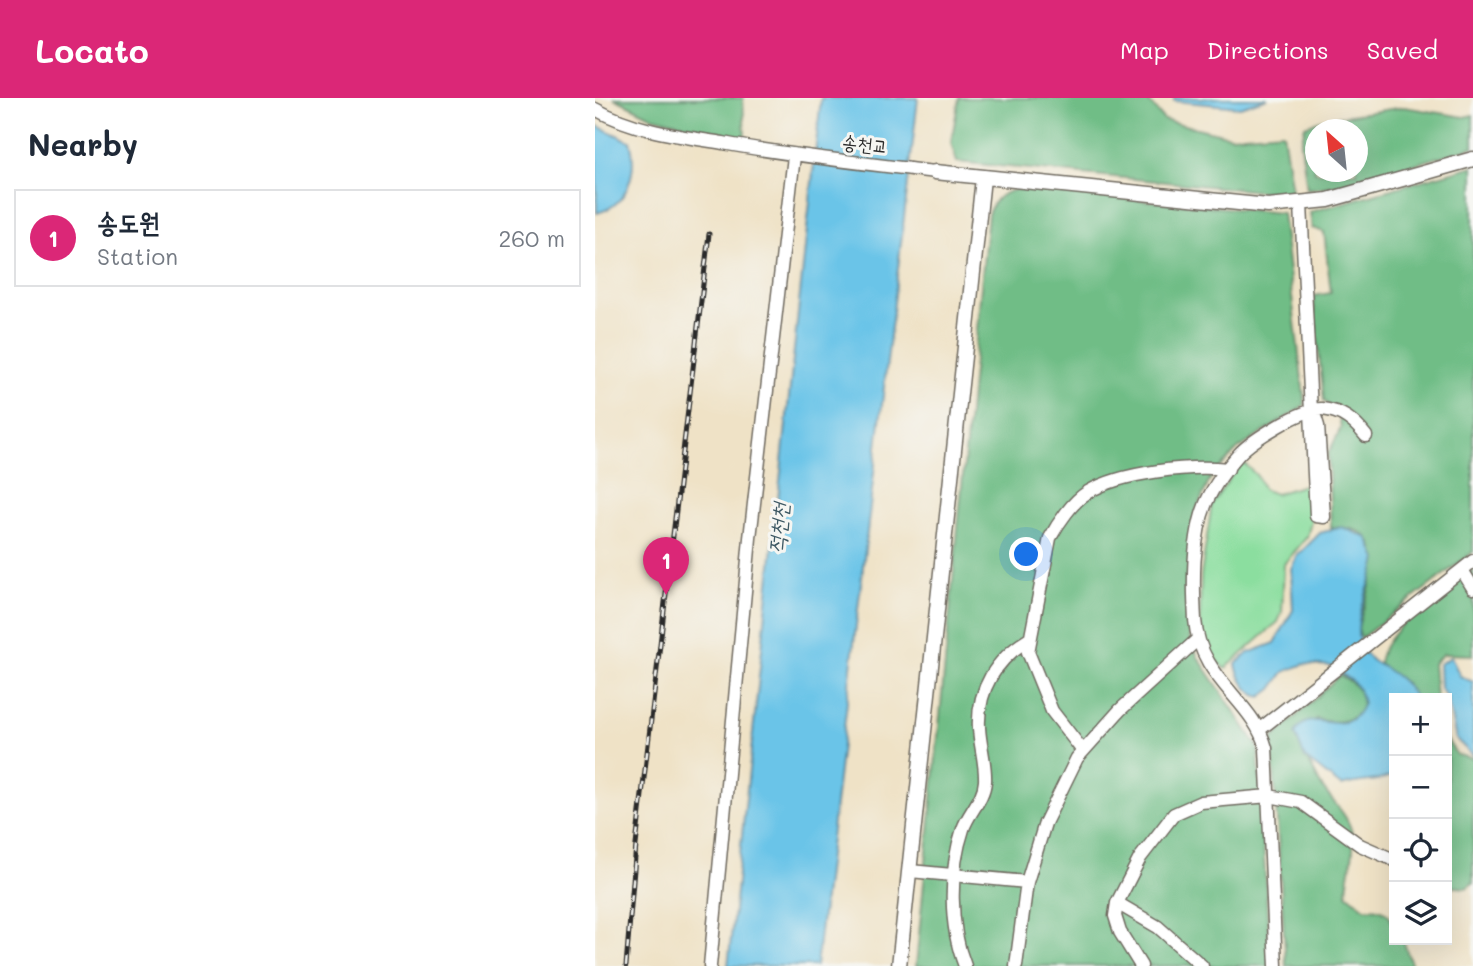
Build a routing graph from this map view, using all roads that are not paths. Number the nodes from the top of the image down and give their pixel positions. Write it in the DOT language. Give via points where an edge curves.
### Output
graph roads {
  1 [pos="595,109"];
  2 [pos="796,156"];
  3 [pos="1473,159"];
  4 [pos="931,171"];
  5 [pos="983,178"];
  6 [pos="1301,204"];
  7 [pos="1313,410"];
  8 [pos="1366,436"];
  9 [pos="1228,469"];
  10 [pos="1473,561"];
  11 [pos="1462,570"];
  12 [pos="1473,589"];
  13 [pos="1198,639"];
  14 [pos="1028,640"];
  15 [pos="1259,730"];
  16 [pos="1083,751"];
  17 [pos="1269,796"];
  18 [pos="1389,858"];
  19 [pos="910,871"];
  20 [pos="954,875"];
  21 [pos="1027,882"];
  22 [pos="1117,904"];
  23 [pos="710,966"];
  24 [pos="899,966"];
  25 [pos="965,966"];
  26 [pos="1016,966"];
  27 [pos="1141,966"];
  28 [pos="1202,966"];
  29 [pos="1276,966"];
  1 -- 2 [label="street, 송천교" via="622,124"];
  2 -- 4 [label="street, 송천교"];
  2 -- 23 [label="street" via="750,538"];
  3 -- 6 [label="main road"];
  4 -- 5 [label="main road"];
  5 -- 6 [label="main road" via="1268,206"];
  5 -- 19 [label="main road"];
  6 -- 7 [label="street"];
  7 -- 7 [label="street" via="1318,426 1324,517 1316,516"];
  7 -- 8 [label="street" via="1344,414"];
  7 -- 9 [label="street" via="1251,444"];
  9 -- 13 [label="street" via="1206,503 1199,529 1194,580"];
  9 -- 14 [label="street" via="1134,476 1087,492 1050,538"];
  10 -- 11 [label="street"];
  11 -- 12 [label="street"];
  11 -- 15 [label="street"];
  13 -- 15 [label="street" via="1207,662"];
  13 -- 16 [label="street" via="1120,710"];
  14 -- 16 [label="street" via="1028,652 1052,711"];
  14 -- 20 [label="street" via="1013,649 986,682 979,727 985,781 963,829"];
  15 -- 17 [label="street" via="1266,748"];
  16 -- 21 [label="street" via="1045,823"];
  17 -- 18 [label="street" via="1301,803 1360,845"];
  17 -- 22 [label="street" via="1201,802 1174,814 1140,858"];
  17 -- 29 [label="street"];
  19 -- 20 [label="street"];
  19 -- 24 [label="main road"];
  20 -- 21 [label="street"];
  20 -- 25 [label="street" via="954,923"];
  21 -- 26 [label="street"];
  22 -- 27 [label="street" via="1120,932"];
  22 -- 28 [label="street" via="1158,927"];
}
